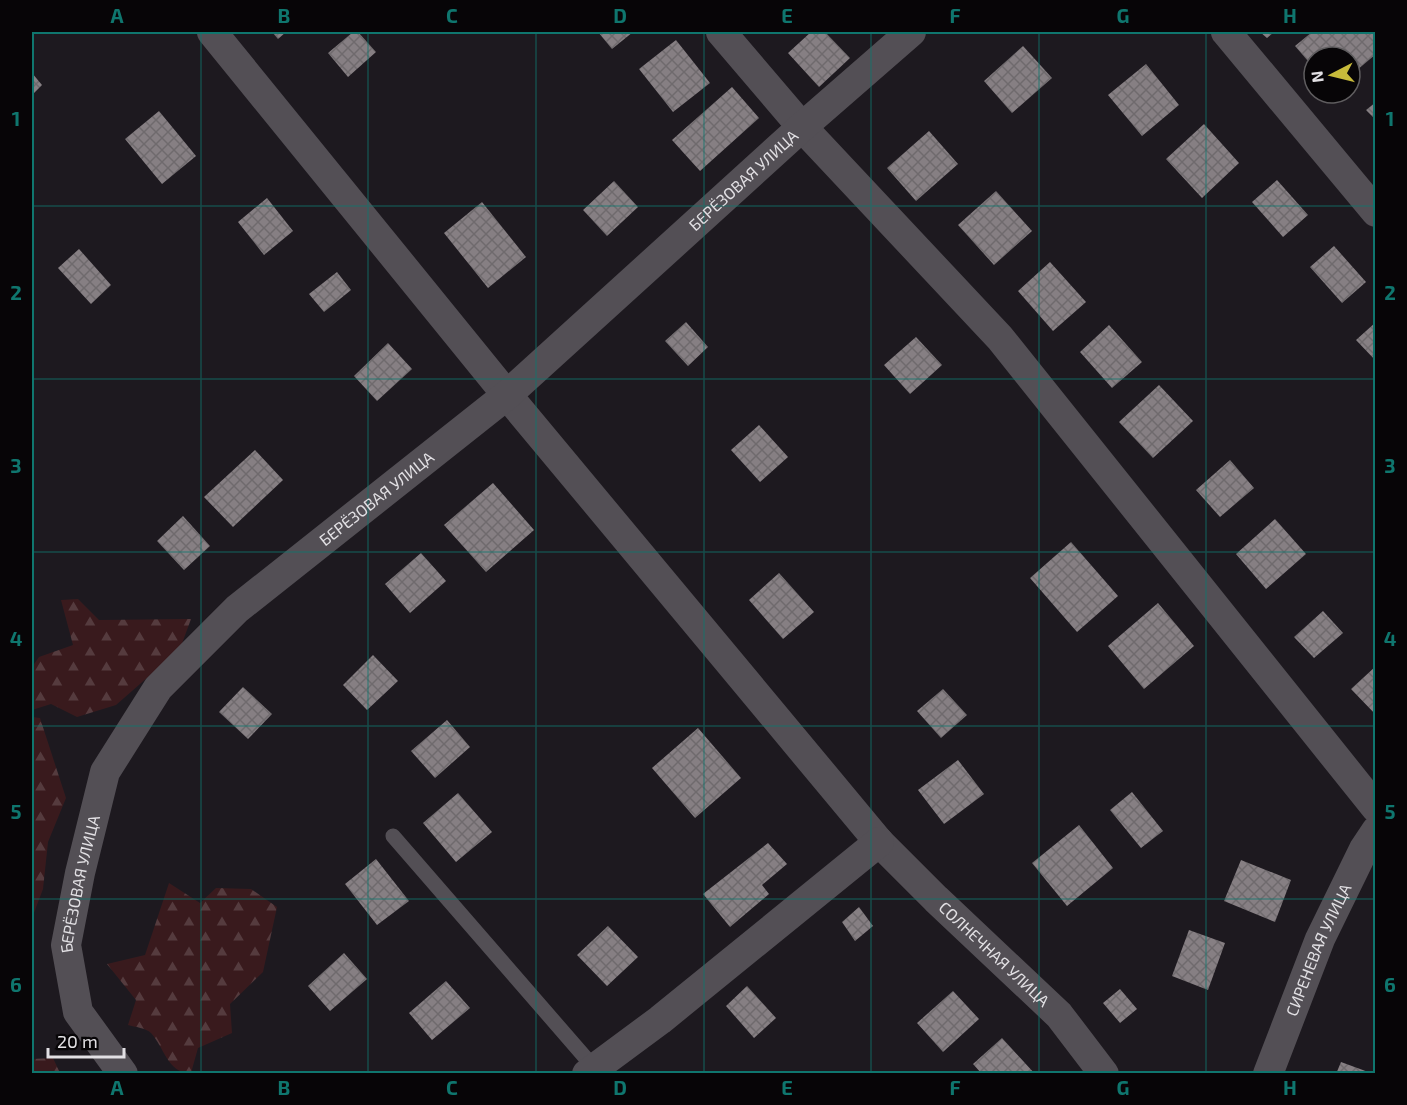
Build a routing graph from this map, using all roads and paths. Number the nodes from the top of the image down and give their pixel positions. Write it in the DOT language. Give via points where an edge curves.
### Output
graph roads {
  1 [pos="212,32"];
  2 [pos="721,32"];
  3 [pos="911,32"];
  4 [pos="1226,32"];
  5 [pos="802,127"];
  6 [pos="1376,212"];
  7 [pos="507,394"];
  8 [pos="1376,808"];
  9 [pos="1376,831"];
  10 [pos="393,836"];
  11 [pos="879,842"];
  12 [pos="593,1072"];
  13 [pos="123,1074"];
  14 [pos="1104,1074"];
  15 [pos="1268,1074"];
  1 -- 7 [label="street, СОЛНЕЧНАЯ УЛИЦА"];
  2 -- 5 [label="street"];
  3 -- 5 [label="street, БЕРЁЗОВАЯ УЛИЦА"];
  4 -- 6 [label="street"];
  5 -- 7 [label="street, БЕРЁЗОВАЯ УЛИЦА"];
  5 -- 8 [label="street" via="1000,338"];
  7 -- 11 [label="street, СОЛНЕЧНАЯ УЛИЦА"];
  7 -- 13 [label="street, БЕРЁЗОВАЯ УЛИЦА" via="237,609 158,688 105,772 66,945 78,1012"];
  9 -- 15 [label="street, СИРЕНЕВАЯ УЛИЦА" via="1320,939"];
  10 -- 12 [label="lane"];
  11 -- 12 [label="street"];
  11 -- 14 [label="street, СОЛНЕЧНАЯ УЛИЦА" via="1059,1015"];
}
